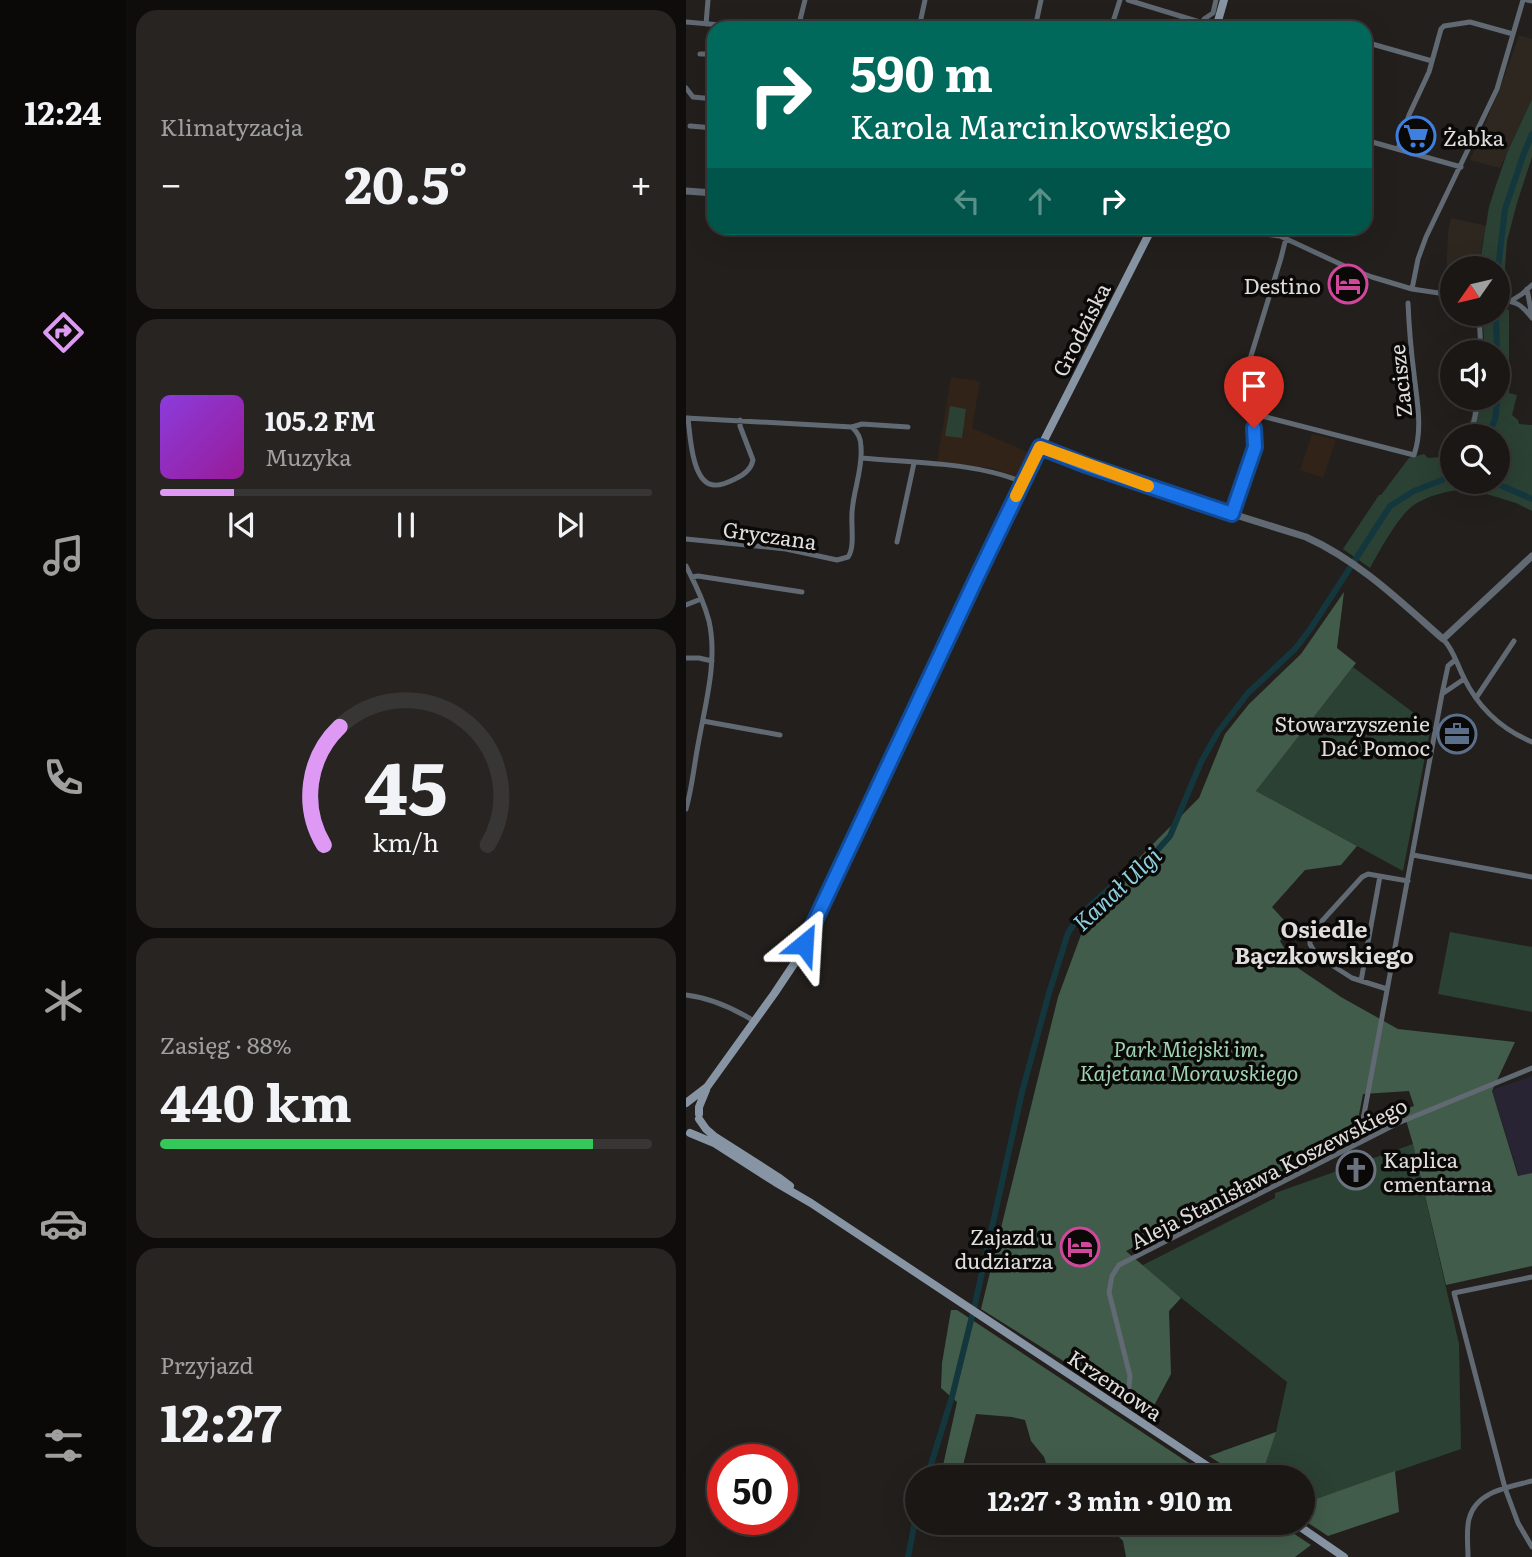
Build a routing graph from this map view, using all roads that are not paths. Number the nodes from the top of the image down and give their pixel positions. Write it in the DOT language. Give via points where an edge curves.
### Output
graph roads {
  1 [pos="708,0"];
  2 [pos="805,0"];
  3 [pos="925,0"];
  4 [pos="1041,0"];
  5 [pos="1120,0"];
  6 [pos="1128,0"];
  7 [pos="1216,0"];
  8 [pos="1224,0"];
  9 [pos="1525,0"];
  10 [pos="1532,1"];
  11 [pos="800,21"];
  12 [pos="920,21"];
  13 [pos="1036,21"];
  14 [pos="1113,21"];
  15 [pos="1196,21"];
  16 [pos="1204,21"];
  17 [pos="1218,21"];
  18 [pos="686,22"];
  19 [pos="706,24"];
  20 [pos="1513,34"];
  21 [pos="1372,44"];
  22 [pos="700,54"];
  23 [pos="707,54"];
  24 [pos="1432,61"];
  25 [pos="686,88"];
  26 [pos="707,100"];
  27 [pos="707,125"];
  28 [pos="690,126"];
  29 [pos="1372,142"];
  30 [pos="1398,149"];
  31 [pos="1461,167"];
  32 [pos="686,191"];
  33 [pos="707,192"];
  34 [pos="1148,235"];
  35 [pos="1267,235"];
  36 [pos="1286,238"];
  37 [pos="1530,287"];
  38 [pos="1412,289"];
  39 [pos="1440,293"];
  40 [pos="1510,300"];
  41 [pos="1510,302"];
  42 [pos="1408,303"];
  43 [pos="1532,317"];
  44 [pos="687,418"];
  45 [pos="740,420"];
  46 [pos="1252,420"];
  47 [pos="852,427"];
  48 [pos="908,427"];
  49 [pos="1040,447"];
  50 [pos="861,458"];
  51 [pos="914,463"];
  52 [pos="1023,482"];
  53 [pos="1232,514"];
  54 [pos="686,539"];
  55 [pos="897,542"];
  56 [pos="1532,556"];
  57 [pos="686,566"];
  58 [pos="692,577"];
  59 [pos="802,592"];
  60 [pos="701,599"];
  61 [pos="686,605"];
  62 [pos="1443,639"];
  63 [pos="1514,641"];
  64 [pos="686,658"];
  65 [pos="1455,660"];
  66 [pos="712,661"];
  67 [pos="1464,679"];
  68 [pos="1442,694"];
  69 [pos="1476,698"];
  70 [pos="703,721"];
  71 [pos="780,735"];
  72 [pos="1532,742"];
  73 [pos="686,771"];
  74 [pos="693,772"];
  75 [pos="686,809"];
  76 [pos="1413,855"];
  77 [pos="1380,876"];
  78 [pos="1532,877"];
  79 [pos="1408,881"];
  80 [pos="1361,981"];
  81 [pos="1387,989"];
  82 [pos="686,995"];
  83 [pos="754,1021"];
  84 [pos="1532,1068"];
  85 [pos="707,1087"];
  86 [pos="686,1104"];
  87 [pos="699,1116"];
  88 [pos="688,1133"];
  89 [pos="1362,1141"];
  90 [pos="811,1203"];
  91 [pos="1532,1276"];
  92 [pos="1117,1406"];
  93 [pos="1206,1465"];
  94 [pos="1532,1481"];
  95 [pos="1505,1488"];
  96 [pos="1312,1535"];
  97 [pos="1532,1547"];
  98 [pos="1345,1557"];
  99 [pos="1468,1557"];
  1 -- 19 [label="street"];
  2 -- 11 [label="street"];
  3 -- 12 [label="street"];
  4 -- 13 [label="street"];
  5 -- 14 [label="street"];
  6 -- 15 [label="street"];
  7 -- 16 [label="street" via="1213,13"];
  8 -- 17 [label="main road"];
  9 -- 10 [label="street"];
  9 -- 20 [label="street"];
  18 -- 19 [label="street"];
  20 -- 24 [label="street" via="1470,22 1448,24 1441,29"];
  20 -- 31 [label="street" via="1497,89"];
  21 -- 24 [label="street"];
  22 -- 23 [label="street"];
  24 -- 30 [label="street"];
  25 -- 26 [label="street" via="693,97"];
  27 -- 28 [label="street"];
  29 -- 30 [label="street"];
  30 -- 31 [label="street"];
  31 -- 38 [label="street" via="1423,245"];
  32 -- 33 [label="street"];
  34 -- 49 [label="main road, Grodziska"];
  35 -- 36 [label="street"];
  36 -- 38 [label="street" via="1362,274"];
  36 -- 46 [label="street" via="1239,396"];
  37 -- 40 [label="street"];
  37 -- 43 [label="street"];
  38 -- 39 [label="street"];
  41 -- 43 [label="street"];
  42 -- 46 [label="street, Zacisze" via="1420,422 1414,455 1262,416"];
  44 -- 45 [label="street"];
  44 -- 45 [label="street" via="697,467 704,481 713,486 742,475 752,465"];
  45 -- 47 [label="street"];
  46 -- 53 [label="street" via="1255,447"];
  47 -- 48 [label="street"];
  47 -- 50 [label="street" via="859,436"];
  49 -- 52 [label="main road, Grodziska"];
  49 -- 53 [label="street"];
  50 -- 51 [label="street"];
  50 -- 54 [label="street, Gryczana" via="848,557 838,560 786,549"];
  51 -- 52 [label="street" via="979,469"];
  51 -- 55 [label="street"];
  52 -- 83 [label="main road, Grodziska" via="811,931"];
  53 -- 62 [label="street" via="1306,537 1343,556"];
  56 -- 62 [label="street"];
  57 -- 58 [label="street"];
  58 -- 59 [label="street"];
  58 -- 60 [label="street"];
  60 -- 61 [label="street"];
  60 -- 66 [label="street" via="710,627"];
  62 -- 65 [label="street"];
  63 -- 69 [label="street"];
  64 -- 66 [label="street"];
  65 -- 67 [label="street"];
  65 -- 68 [label="street" via="1448,666"];
  66 -- 70 [label="street"];
  67 -- 68 [label="street"];
  67 -- 69 [label="street"];
  68 -- 76 [label="street"];
  69 -- 72 [label="street" via="1496,722"];
  70 -- 71 [label="street"];
  70 -- 74 [label="street"];
  73 -- 74 [label="street"];
  74 -- 75 [label="street"];
  76 -- 78 [label="street"];
  76 -- 79 [label="street"];
  77 -- 79 [label="street"];
  77 -- 80 [label="street"];
  77 -- 80 [label="street" via="1362,877 1310,938 1317,955"];
  79 -- 81 [label="street"];
  80 -- 81 [label="street"];
  81 -- 89 [label="street"];
  82 -- 83 [label="street" via="735,1009"];
  83 -- 85 [label="main road, Grodziska"];
  84 -- 89 [label="street, Aleja Stanisława Koszewskiego"];
  85 -- 86 [label="main road"];
  85 -- 87 [label="main road"];
  86 -- 87 [label="main road"];
  87 -- 88 [label="main road" via="697,1127"];
  87 -- 90 [label="main road" via="714,1136"];
  88 -- 90 [label="main road" via="714,1143"];
  89 -- 92 [label="street, Aleja Stanisława Koszewskiego" via="1117,1268 1109,1292 1130,1376"];
  90 -- 92 [label="main road, Krzemowa"];
  91 -- 95 [label="street" via="1454,1293"];
  92 -- 93 [label="main road, Krzemowa"];
  94 -- 95 [label="street"];
  95 -- 97 [label="street"];
  95 -- 99 [label="street" via="1473,1508"];
  96 -- 98 [label="main road"];
}
